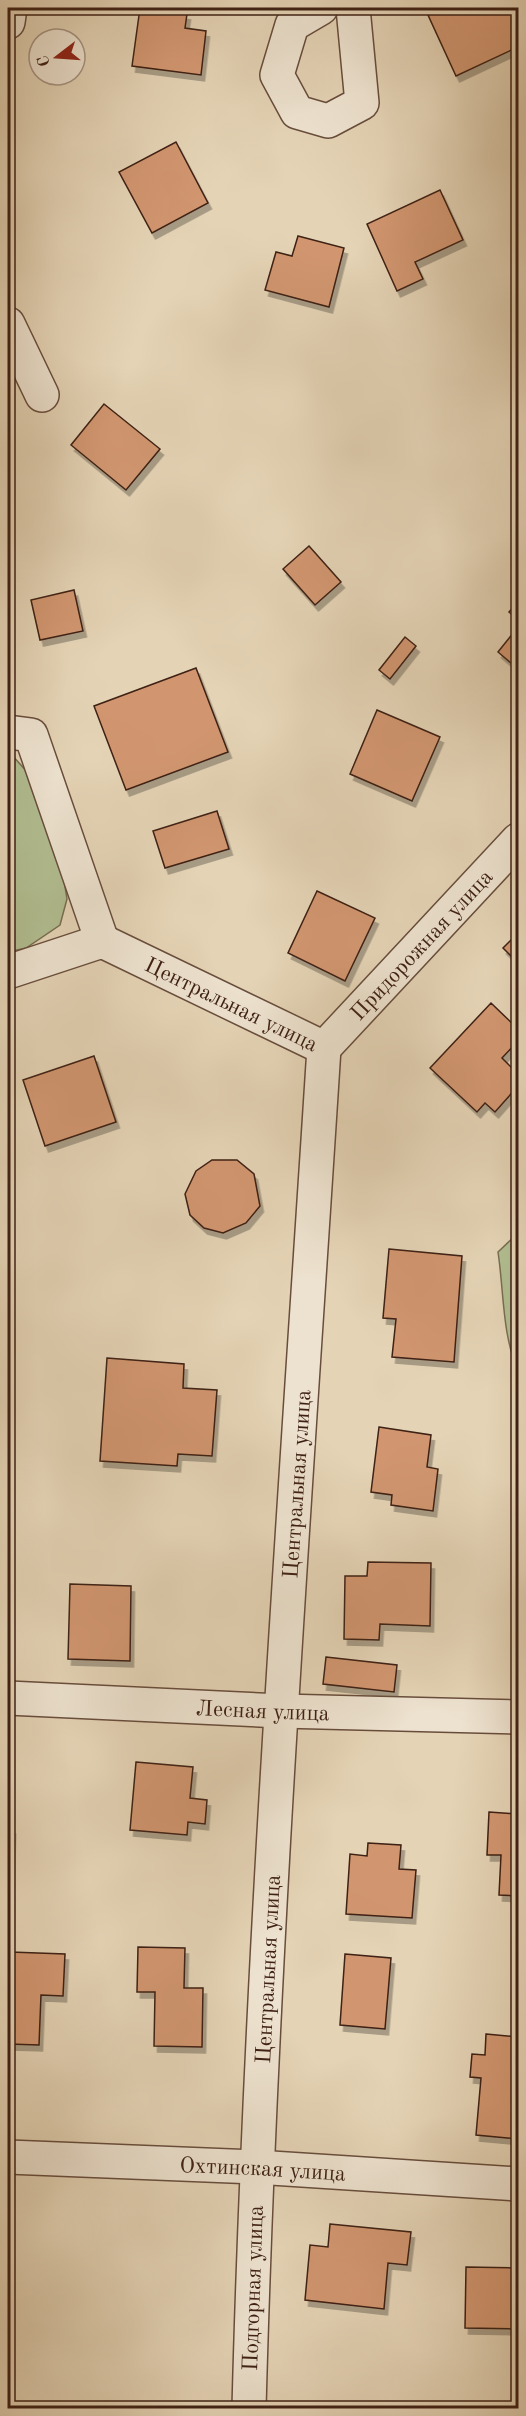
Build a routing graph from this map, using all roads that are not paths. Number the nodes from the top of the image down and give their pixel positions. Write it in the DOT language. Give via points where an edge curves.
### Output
graph roads {
  1 [pos="10,8"];
  2 [pos="321,8"];
  3 [pos="352,8"];
  4 [pos="8,22"];
  5 [pos="8,324"];
  6 [pos="42,395"];
  7 [pos="8,732"];
  8 [pos="519,840"];
  9 [pos="102,940"];
  10 [pos="8,972"];
  11 [pos="324,1048"];
  12 [pos="8,1698"];
  13 [pos="281,1711"];
  14 [pos="519,1717"];
  15 [pos="8,2157"];
  16 [pos="256,2167"];
  17 [pos="519,2184"];
  18 [pos="249,2409"];
  1 -- 4 [label="street"];
  2 -- 3 [label="street" via="292,25 277,75 297,112 328,121 362,103"];
  5 -- 6 [label="street"];
  7 -- 9 [label="street" via="31,735"];
  8 -- 11 [label="street, Придорожная улица"];
  9 -- 10 [label="street"];
  9 -- 11 [label="street, Центральная улица"];
  11 -- 13 [label="street, Центральная улица"];
  12 -- 13 [label="street, Лесная улица"];
  13 -- 14 [label="street, Лесная улица"];
  13 -- 16 [label="street, Центральная улица"];
  15 -- 16 [label="street, Охтинская улица"];
  16 -- 17 [label="street, Охтинская улица"];
  16 -- 18 [label="street, Подгорная улица"];
}
